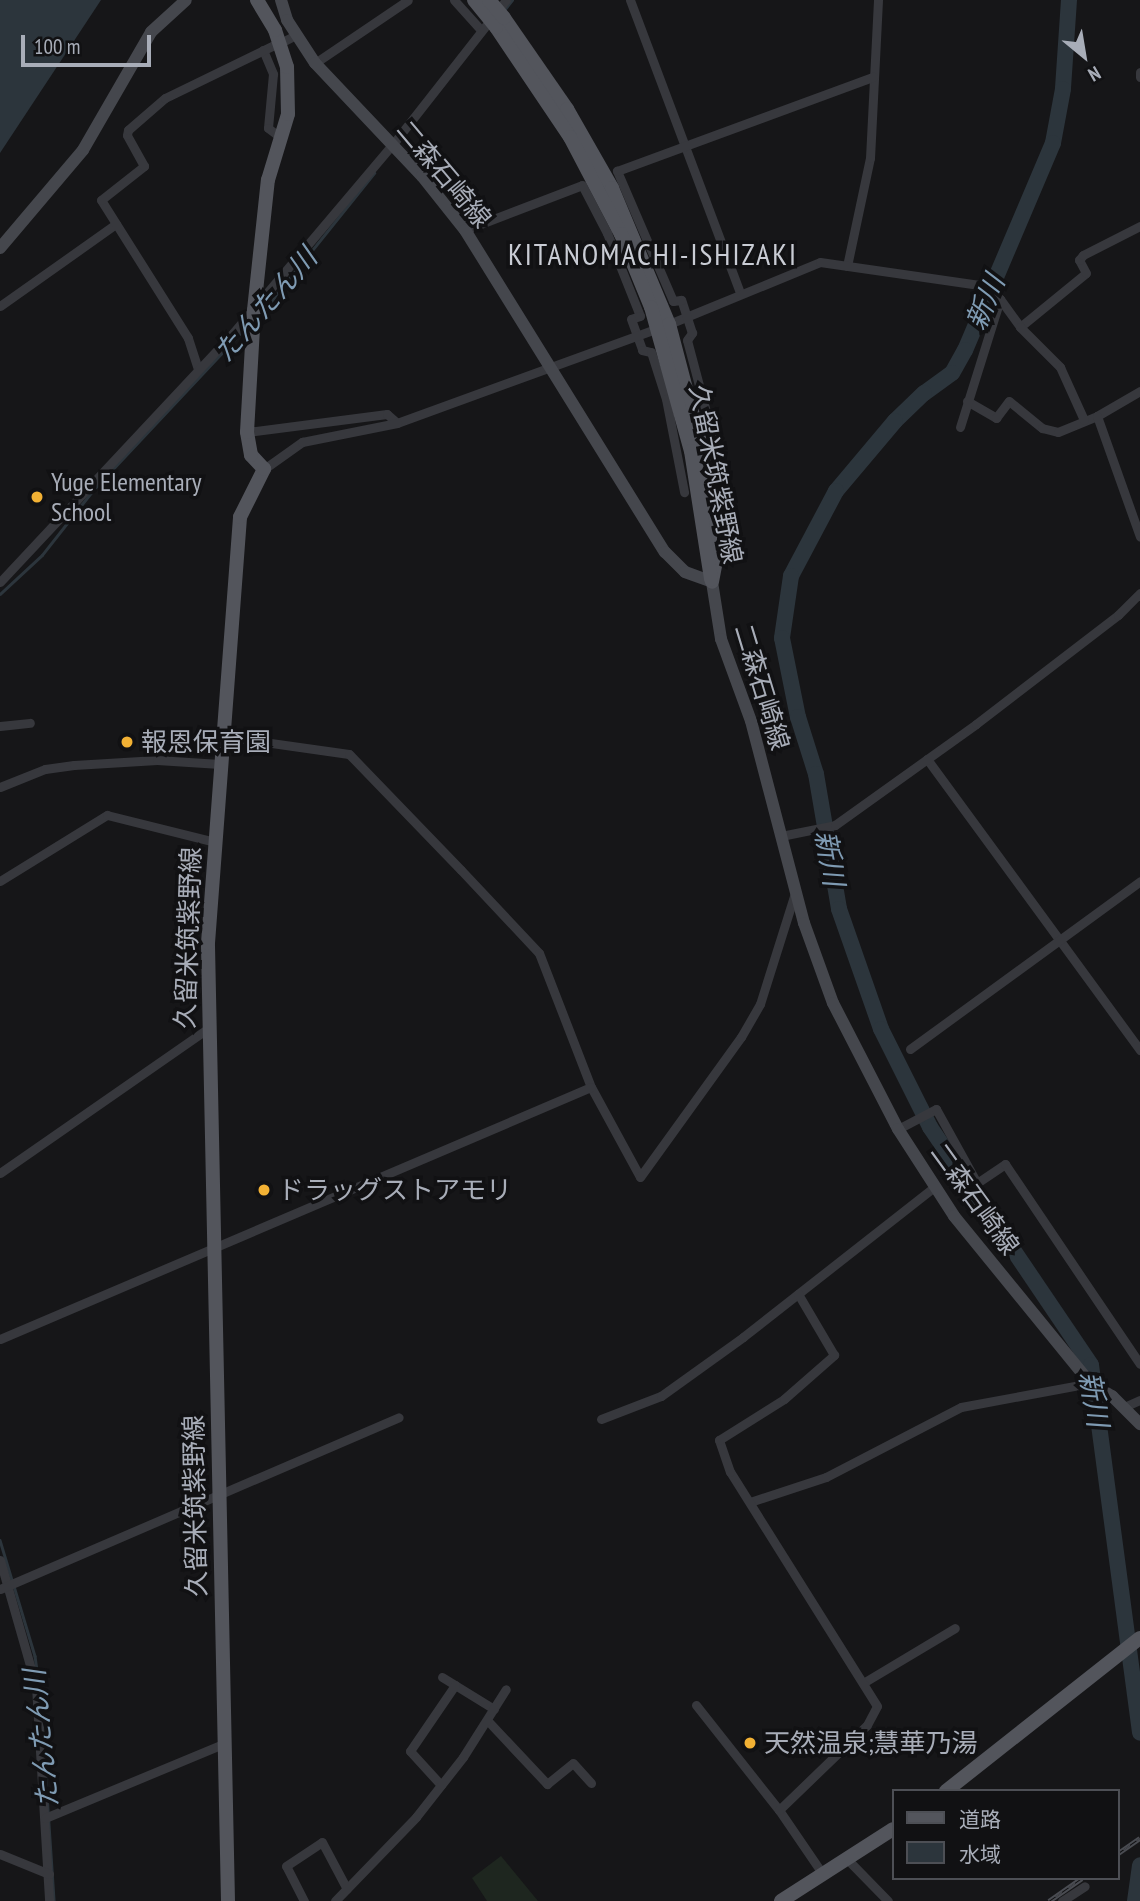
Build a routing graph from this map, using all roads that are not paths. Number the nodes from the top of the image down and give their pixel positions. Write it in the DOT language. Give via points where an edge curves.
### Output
graph roads {
  1 [pos="186,0"];
  2 [pos="257,0"];
  3 [pos="281,0"];
  4 [pos="408,0"];
  5 [pos="454,0"];
  6 [pos="474,0"];
  7 [pos="489,0"];
  8 [pos="505,0"];
  9 [pos="630,0"];
  10 [pos="878,0"];
  11 [pos="500,22"];
  12 [pos="481,30"];
  13 [pos="274,45"];
  14 [pos="263,50"];
  15 [pos="314,63"];
  16 [pos="873,77"];
  17 [pos="280,137"];
  18 [pos="393,144"];
  19 [pos="685,147"];
  20 [pos="116,224"];
  21 [pos="1140,226"];
  22 [pos="465,230"];
  23 [pos="0,247"];
  24 [pos="847,266"];
  25 [pos="740,293"];
  26 [pos="1000,299"];
  27 [pos="0,306"];
  28 [pos="254,309"];
  29 [pos="686,316"];
  30 [pos="663,326"];
  31 [pos="1020,327"];
  32 [pos="637,335"];
  33 [pos="550,367"];
  34 [pos="198,369"];
  35 [pos="1140,391"];
  36 [pos="967,401"];
  37 [pos="1097,416"];
  38 [pos="1084,420"];
  39 [pos="397,424"];
  40 [pos="960,427"];
  41 [pos="247,432"];
  42 [pos="721,468"];
  43 [pos="264,469"];
  44 [pos="684,492"];
  45 [pos="1140,537"];
  46 [pos="0,582"];
  47 [pos="712,582"];
  48 [pos="1140,593"];
  49 [pos="30,723"];
  50 [pos="0,726"];
  51 [pos="222,736"];
  52 [pos="927,759"];
  53 [pos="220,764"];
  54 [pos="0,786"];
  55 [pos="781,836"];
  56 [pos="215,842"];
  57 [pos="0,881"];
  58 [pos="1140,881"];
  59 [pos="796,891"];
  60 [pos="1061,940"];
  61 [pos="210,1027"];
  62 [pos="910,1049"];
  63 [pos="1140,1050"];
  64 [pos="591,1087"];
  65 [pos="898,1129"];
  66 [pos="0,1173"];
  67 [pos="934,1187"];
  68 [pos="213,1247"];
  69 [pos="798,1294"];
  70 [pos="0,1339"];
  71 [pos="1140,1364"];
  72 [pos="1090,1383"];
  73 [pos="1140,1400"];
  74 [pos="1124,1407"];
  75 [pos="399,1418"];
  76 [pos="601,1419"];
  77 [pos="1140,1424"];
  78 [pos="220,1496"];
  79 [pos="750,1502"];
  80 [pos="0,1560"];
  81 [pos="9,1585"];
  82 [pos="955,1628"];
  83 [pos="1140,1638"];
  84 [pos="442,1677"];
  85 [pos="863,1683"];
  86 [pos="455,1685"];
  87 [pos="506,1689"];
  88 [pos="696,1705"];
  89 [pos="494,1709"];
  90 [pos="487,1720"];
  91 [pos="225,1744"];
  92 [pos="592,1783"];
  93 [pos="441,1784"];
  94 [pos="949,1789"];
  95 [pos="779,1810"];
  96 [pos="49,1816"];
  97 [pos="892,1830"];
  98 [pos="0,1854"];
  99 [pos="846,1858"];
  100 [pos="822,1873"];
  101 [pos="49,1874"];
  102 [pos="1085,1886"];
  103 [pos="347,1889"];
  104 [pos="49,1901"];
  105 [pos="228,1901"];
  106 [pos="304,1901"];
  107 [pos="335,1901"];
  108 [pos="781,1901"];
  109 [pos="888,1901"];
  110 [pos="1062,1901"];
  1 -- 23 [label="main road" via="151,32 83,150"];
  2 -- 17 [label="main road" via="275,30 287,67 288,114"];
  3 -- 15 [label="main road, 二森石崎線" via="291,37"];
  4 -- 15 [label="street"];
  5 -- 12 [label="street"];
  6 -- 11 [label="main road, 久留米筑紫野線, bridge"];
  7 -- 11 [label="main road, 久留米筑紫野線, bridge"];
  8 -- 12 [label="street"];
  9 -- 19 [label="street"];
  10 -- 16 [label="street"];
  11 -- 30 [label="main road, 久留米筑紫野線" via="602,194"];
  12 -- 18 [label="street"];
  13 -- 14 [label="street"];
  14 -- 17 [label="street" via="273,74 268,128"];
  14 -- 20 [label="street" via="165,98 128,131 144,166 101,200"];
  15 -- 18 [label="main road, 二森石崎線"];
  16 -- 19 [label="street"];
  16 -- 24 [label="street" via="870,158"];
  17 -- 28 [label="main road" via="268,180"];
  18 -- 22 [label="main road, 二森石崎線"];
  18 -- 28 [label="street"];
  19 -- 25 [label="street"];
  19 -- 29 [label="street" via="617,171 673,301 681,300"];
  20 -- 27 [label="street"];
  20 -- 34 [label="street" via="188,338"];
  21 -- 31 [label="street" via="1083,256 1079,260 1086,273"];
  22 -- 32 [label="street" via="582,184 632,292 640,316 631,319"];
  22 -- 33 [label="main road, 二森石崎線"];
  24 -- 25 [label="street" via="820,262"];
  24 -- 26 [label="street" via="979,285"];
  25 -- 29 [label="street"];
  26 -- 31 [label="street"];
  26 -- 36 [label="street"];
  28 -- 34 [label="street"];
  28 -- 41 [label="main road"];
  29 -- 30 [label="street"];
  29 -- 42 [label="street" via="692,332 687,340"];
  30 -- 32 [label="street"];
  30 -- 47 [label="main road, 久留米筑紫野線" via="691,451"];
  31 -- 38 [label="street" via="1060,367"];
  32 -- 33 [label="street"];
  32 -- 44 [label="street" via="642,350 651,352 666,399"];
  33 -- 39 [label="street"];
  33 -- 47 [label="main road, 二森石崎線" via="665,552 685,572"];
  34 -- 46 [label="street"];
  35 -- 37 [label="street"];
  36 -- 38 [label="street" via="996,418 1009,401 1050,432"];
  36 -- 40 [label="street"];
  37 -- 38 [label="street"];
  37 -- 45 [label="street"];
  39 -- 41 [label="street" via="387,414"];
  39 -- 43 [label="street" via="302,442"];
  41 -- 43 [label="main road" via="251,455"];
  43 -- 51 [label="main road, 久留米筑紫野線" via="240,517"];
  47 -- 55 [label="main road, 二森石崎線" via="721,639 751,721"];
  48 -- 52 [label="street" via="1118,615"];
  49 -- 50 [label="street"];
  51 -- 53 [label="main road, 久留米筑紫野線"];
  51 -- 64 [label="street" via="349,754 539,953"];
  52 -- 55 [label="street" via="835,825"];
  52 -- 60 [label="street"];
  53 -- 54 [label="street" via="158,760 74,765 45,769"];
  53 -- 56 [label="main road, 久留米筑紫野線"];
  55 -- 59 [label="main road, 二森石崎線"];
  56 -- 57 [label="street" via="107,815"];
  56 -- 61 [label="main road, 久留米筑紫野線" via="208,943"];
  58 -- 60 [label="street"];
  59 -- 64 [label="street" via="760,1004 741,1038 640,1177"];
  59 -- 65 [label="main road, 二森石崎線" via="824,985"];
  60 -- 62 [label="street"];
  60 -- 63 [label="street"];
  61 -- 66 [label="street"];
  61 -- 68 [label="main road, 久留米筑紫野線"];
  64 -- 68 [label="street"];
  65 -- 67 [label="main road, 二森石崎線"];
  65 -- 71 [label="street" via="936,1109 977,1183 1005,1164"];
  67 -- 69 [label="street"];
  67 -- 72 [label="main road, 二森石崎線"];
  68 -- 70 [label="street"];
  68 -- 78 [label="main road, 久留米筑紫野線"];
  69 -- 76 [label="street" via="661,1396"];
  69 -- 79 [label="street" via="834,1355 784,1399 719,1440 730,1472"];
  72 -- 74 [label="main road, 二森石崎線"];
  72 -- 79 [label="street" via="961,1407 826,1477"];
  73 -- 74 [label="street"];
  74 -- 77 [label="main road, 二森石崎線"];
  75 -- 78 [label="street"];
  78 -- 81 [label="street"];
  78 -- 91 [label="main road, 久留米筑紫野線"];
  79 -- 85 [label="street"];
  80 -- 81 [label="street"];
  81 -- 96 [label="street" via="37,1686"];
  82 -- 85 [label="street"];
  83 -- 94 [label="main road"];
  84 -- 86 [label="street"];
  85 -- 95 [label="street" via="877,1706 867,1725"];
  86 -- 89 [label="street"];
  86 -- 93 [label="street" via="410,1751"];
  87 -- 89 [label="street"];
  88 -- 95 [label="street"];
  89 -- 90 [label="street"];
  90 -- 92 [label="street" via="547,1784 573,1763"];
  90 -- 93 [label="street"];
  91 -- 96 [label="street"];
  91 -- 105 [label="main road, 久留米筑紫野線"];
  93 -- 103 [label="street"];
  95 -- 100 [label="street"];
  96 -- 101 [label="street"];
  97 -- 99 [label="main road"];
  98 -- 101 [label="street"];
  99 -- 100 [label="main road"];
  99 -- 109 [label="street"];
  100 -- 108 [label="main road"];
  101 -- 104 [label="street"];
  102 -- 110 [label="street"];
  103 -- 106 [label="street" via="322,1842 286,1866"];
  103 -- 107 [label="street"];
}
